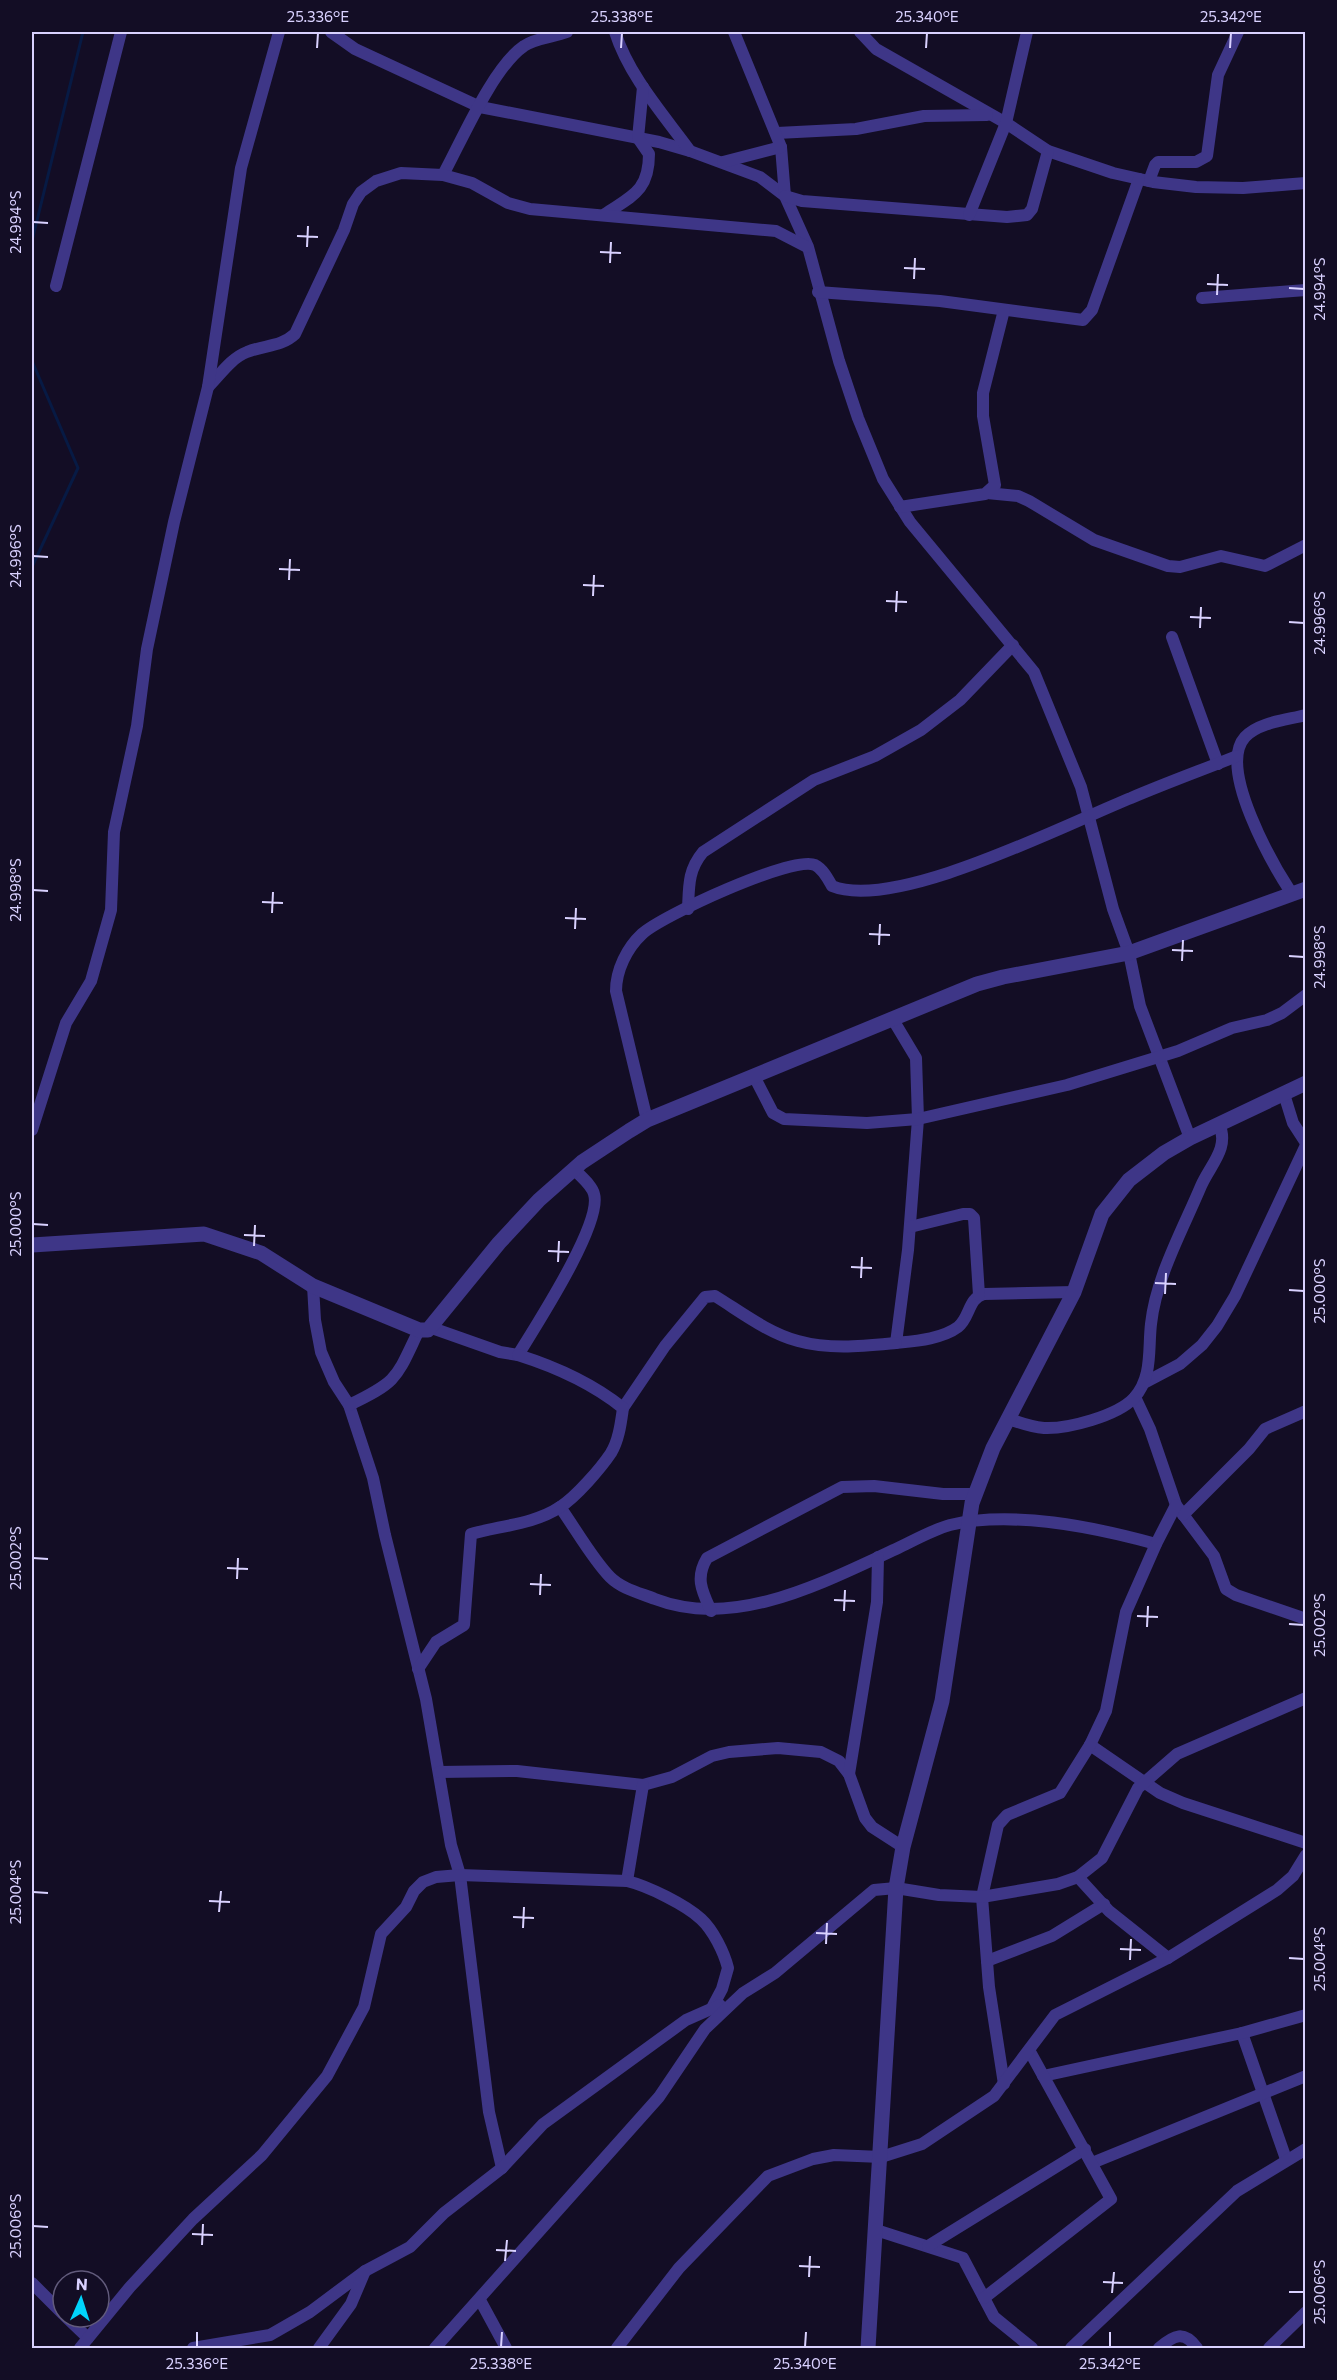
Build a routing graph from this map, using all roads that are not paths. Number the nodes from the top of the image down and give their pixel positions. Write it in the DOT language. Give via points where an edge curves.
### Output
graph roads {
  1 [pos="121,32"];
  2 [pos="331,32"];
  3 [pos="567,32"];
  4 [pos="615,32"];
  5 [pos="734,32"];
  6 [pos="861,32"];
  7 [pos="1025,32"];
  8 [pos="1238,32"];
  9 [pos="281,34"];
  10 [pos="643,87"];
  11 [pos="480,107"];
  12 [pos="990,115"];
  13 [pos="1006,123"];
  14 [pos="777,133"];
  15 [pos="638,138"];
  16 [pos="781,147"];
  17 [pos="690,151"];
  18 [pos="1048,151"];
  19 [pos="722,162"];
  20 [pos="443,175"];
  21 [pos="1144,180"];
  22 [pos="1305,183"];
  23 [pos="785,196"];
  24 [pos="605,214"];
  25 [pos="969,215"];
  26 [pos="808,247"];
  27 [pos="56,286"];
  28 [pos="1305,290"];
  29 [pos="818,292"];
  30 [pos="1202,298"];
  31 [pos="1004,310"];
  32 [pos="208,387"];
  33 [pos="987,493"];
  34 [pos="900,507"];
  35 [pos="1305,545"];
  36 [pos="1172,638"];
  37 [pos="1013,645"];
  38 [pos="1305,716"];
  39 [pos="1237,756"];
  40 [pos="1218,764"];
  41 [pos="1090,816"];
  42 [pos="1299,891"];
  43 [pos="688,909"];
  44 [pos="1129,953"];
  45 [pos="1305,995"];
  46 [pos="892,1018"];
  47 [pos="1160,1056"];
  48 [pos="754,1076"];
  49 [pos="1305,1083"];
  50 [pos="1284,1094"];
  51 [pos="647,1119"];
  52 [pos="918,1119"];
  53 [pos="1219,1124"];
  54 [pos="32,1131"];
  55 [pos="1190,1138"];
  56 [pos="1305,1144"];
  57 [pos="574,1169"];
  58 [pos="910,1227"];
  59 [pos="32,1245"];
  60 [pos="313,1286"];
  61 [pos="1074,1292"];
  62 [pos="979,1295"];
  63 [pos="426,1329"];
  64 [pos="896,1343"];
  65 [pos="518,1355"];
  66 [pos="1144,1383"];
  67 [pos="1135,1397"];
  68 [pos="349,1405"];
  69 [pos="623,1408"];
  70 [pos="1305,1411"];
  71 [pos="1009,1419"];
  72 [pos="975,1494"];
  73 [pos="560,1508"];
  74 [pos="1180,1510"];
  75 [pos="968,1521"];
  76 [pos="1156,1544"];
  77 [pos="878,1557"];
  78 [pos="711,1611"];
  79 [pos="1305,1619"];
  80 [pos="418,1669"];
  81 [pos="1305,1698"];
  82 [pos="1090,1745"];
  83 [pos="439,1772"];
  84 [pos="849,1774"];
  85 [pos="1143,1783"];
  86 [pos="643,1785"];
  87 [pos="1305,1843"];
  88 [pos="903,1847"];
  89 [pos="1305,1859"];
  90 [pos="460,1875"];
  91 [pos="1078,1877"];
  92 [pos="627,1881"];
  93 [pos="896,1888"];
  94 [pos="982,1897"];
  95 [pos="1104,1904"];
  96 [pos="1168,1958"];
  97 [pos="987,1961"];
  98 [pos="731,2003"];
  99 [pos="713,2006"];
  100 [pos="1305,2015"];
  101 [pos="1242,2033"];
  102 [pos="1029,2050"];
  103 [pos="1043,2076"];
  104 [pos="1305,2076"];
  105 [pos="1004,2084"];
  106 [pos="1263,2094"];
  107 [pos="1085,2149"];
  108 [pos="1305,2149"];
  109 [pos="881,2157"];
  110 [pos="1286,2159"];
  111 [pos="1092,2163"];
  112 [pos="502,2168"];
  113 [pos="876,2230"];
  114 [pos="928,2246"];
  115 [pos="365,2271"];
  116 [pos="32,2283"];
  117 [pos="984,2298"];
  118 [pos="480,2300"];
  119 [pos="51,2302"];
  120 [pos="1305,2312"];
  121 [pos="79,2329"];
  122 [pos="88,2338"];
  123 [pos="80,2349"];
  124 [pos="193,2349"];
  125 [pos="319,2349"];
  126 [pos="435,2349"];
  127 [pos="506,2349"];
  128 [pos="617,2349"];
  129 [pos="868,2349"];
  130 [pos="1032,2349"];
  131 [pos="1071,2349"];
  132 [pos="1159,2349"];
  133 [pos="1197,2349"];
  134 [pos="1269,2349"];
  1 -- 27 [label="street"];
  2 -- 11 [label="street" via="355,49"];
  3 -- 11 [label="street" via="526,44 514,54"];
  4 -- 10 [label="street"];
  5 -- 14 [label="street"];
  6 -- 12 [label="street" via="876,49"];
  7 -- 13 [label="street"];
  8 -- 21 [label="street" via="1215,88 1207,156 1196,162 1158,162"];
  9 -- 32 [label="street" via="240,168"];
  10 -- 15 [label="street"];
  10 -- 17 [label="street"];
  11 -- 15 [label="street"];
  11 -- 20 [label="street"];
  12 -- 13 [label="street"];
  12 -- 14 [label="street" via="924,116 856,129"];
  13 -- 18 [label="street"];
  13 -- 25 [label="street"];
  14 -- 16 [label="street"];
  15 -- 17 [label="street"];
  15 -- 24 [label="street" via="650,154 646,183"];
  16 -- 19 [label="street"];
  16 -- 23 [label="street"];
  17 -- 19 [label="street"];
  18 -- 21 [label="street"];
  18 -- 25 [label="street" via="1032,209 1027,214"];
  19 -- 23 [label="street" via="760,177"];
  20 -- 24 [label="street" via="472,183 508,203 530,209"];
  20 -- 32 [label="street" via="401,173 376,181 362,192 353,204 296,334 287,341 247,351 233,359"];
  21 -- 22 [label="street" via="1243,188"];
  21 -- 31 [label="street" via="1088,317 1074,320"];
  23 -- 25 [label="street"];
  23 -- 26 [label="street"];
  24 -- 26 [label="street" via="776,231"];
  26 -- 29 [label="street"];
  28 -- 30 [label="street"];
  29 -- 31 [label="street"];
  29 -- 34 [label="street" via="858,418 883,479"];
  31 -- 33 [label="street" via="982,393 995,480"];
  32 -- 54 [label="street" via="147,649 137,726 114,832 111,910 91,981 66,1023"];
  33 -- 34 [label="street"];
  33 -- 35 [label="street" via="1029,501 1094,540 1168,566 1180,567 1221,556 1265,566"];
  34 -- 37 [label="street"];
  36 -- 40 [label="street"];
  37 -- 41 [label="street" via="1034,672"];
  37 -- 43 [label="street" via="960,700 921,730 874,756 814,780 703,852 688,878"];
  38 -- 39 [label="street" via="1251,732 1241,742"];
  39 -- 40 [label="street"];
  39 -- 42 [label="street" via="1238,774 1271,861"];
  40 -- 41 [label="street"];
  41 -- 43 [label="street" via="972,865 874,892 840,890 814,864 803,863 742,882"];
  41 -- 44 [label="street" via="1113,909"];
  42 -- 44 [label="street"];
  43 -- 51 [label="street" via="642,934 616,979"];
  44 -- 46 [label="street" via="1003,976"];
  44 -- 47 [label="street" via="1140,1006"];
  45 -- 47 [label="street" via="1267,1020 1232,1028"];
  46 -- 48 [label="street"];
  46 -- 52 [label="street" via="916,1058"];
  47 -- 52 [label="street" via="1067,1085"];
  47 -- 55 [label="street"];
  48 -- 51 [label="street"];
  48 -- 52 [label="street" via="773,1113 784,1119 867,1123"];
  49 -- 50 [label="street"];
  50 -- 53 [label="street"];
  50 -- 56 [label="street"];
  51 -- 57 [label="street"];
  52 -- 58 [label="street"];
  53 -- 55 [label="street"];
  53 -- 66 [label="street" via="1223,1133 1221,1149 1202,1185 1154,1308"];
  55 -- 61 [label="street" via="1129,1180 1102,1214"];
  56 -- 66 [label="street" via="1235,1296 1217,1326 1180,1364"];
  57 -- 63 [label="street" via="538,1200"];
  57 -- 65 [label="street" via="596,1196 586,1235"];
  58 -- 62 [label="street" via="970,1214 975,1224"];
  58 -- 64 [label="street"];
  59 -- 60 [label="street" via="204,1234 261,1253"];
  60 -- 63 [label="street"];
  60 -- 68 [label="street" via="321,1352"];
  61 -- 62 [label="street"];
  61 -- 71 [label="street"];
  62 -- 64 [label="street" via="958,1327"];
  63 -- 65 [label="street"];
  63 -- 68 [label="street" via="397,1377 383,1389"];
  64 -- 69 [label="street" via="855,1347 798,1341 773,1331 715,1296 705,1297 665,1346"];
  65 -- 69 [label="street" via="549,1365 602,1391"];
  66 -- 67 [label="street"];
  67 -- 71 [label="street" via="1125,1406 1093,1419 1048,1428"];
  67 -- 74 [label="street"];
  68 -- 80 [label="street" via="373,1478"];
  69 -- 73 [label="street" via="611,1452"];
  70 -- 74 [label="street" via="1265,1429 1250,1449"];
  71 -- 72 [label="street"];
  72 -- 75 [label="street"];
  72 -- 78 [label="street" via="842,1487 707,1558 700,1570 699,1584"];
  73 -- 78 [label="street" via="617,1583 665,1603"];
  73 -- 80 [label="street" via="471,1534 464,1625 435,1642"];
  74 -- 76 [label="street"];
  74 -- 79 [label="street" via="1214,1556 1230,1593"];
  75 -- 76 [label="street" via="1047,1522 1117,1533"];
  75 -- 77 [label="street" via="947,1526"];
  75 -- 88 [label="street" via="942,1701"];
  76 -- 82 [label="street" via="1126,1612 1106,1711"];
  77 -- 78 [label="street" via="829,1581 751,1604"];
  77 -- 84 [label="street" via="878,1602"];
  80 -- 83 [label="street"];
  81 -- 85 [label="street" via="1178,1754"];
  82 -- 85 [label="street"];
  82 -- 94 [label="street" via="1060,1793 1002,1818"];
  83 -- 86 [label="street" via="517,1771"];
  83 -- 90 [label="street"];
  84 -- 86 [label="street" via="839,1761 821,1752 778,1748 712,1756 672,1778"];
  84 -- 88 [label="street" via="865,1818"];
  85 -- 87 [label="street" via="1184,1803"];
  85 -- 91 [label="street" via="1130,1800 1102,1858"];
  86 -- 92 [label="street"];
  88 -- 93 [label="street"];
  89 -- 96 [label="street" via="1277,1890"];
  90 -- 92 [label="street"];
  90 -- 112 [label="street" via="489,2112"];
  90 -- 122 [label="street" via="423,1882 414,1891 406,1907 381,1934 364,2007 327,2076 262,2155 193,2219"];
  91 -- 94 [label="street" via="1036,1889"];
  91 -- 95 [label="street"];
  92 -- 99 [label="street" via="654,1891 708,1926 728,1968"];
  93 -- 94 [label="street"];
  93 -- 98 [label="street" via="874,1890 775,1973"];
  93 -- 109 [label="street"];
  94 -- 97 [label="street"];
  95 -- 96 [label="street"];
  95 -- 97 [label="street" via="1062,1931"];
  96 -- 102 [label="street" via="1055,2015"];
  97 -- 105 [label="street"];
  98 -- 99 [label="street"];
  98 -- 118 [label="street" via="705,2029 659,2097"];
  99 -- 112 [label="street" via="686,2020 543,2124"];
  100 -- 101 [label="street"];
  101 -- 103 [label="street"];
  101 -- 106 [label="street"];
  102 -- 103 [label="street"];
  102 -- 105 [label="street"];
  103 -- 107 [label="street"];
  104 -- 106 [label="street"];
  105 -- 109 [label="street" via="994,2096 922,2144"];
  106 -- 110 [label="street"];
  106 -- 111 [label="street"];
  107 -- 111 [label="street"];
  107 -- 114 [label="street"];
  108 -- 110 [label="street"];
  109 -- 113 [label="street"];
  109 -- 128 [label="street" via="813,2159 768,2176 679,2268"];
  110 -- 131 [label="street" via="1237,2191"];
  111 -- 117 [label="street" via="1110,2196 1109,2202"];
  112 -- 115 [label="street" via="444,2213 410,2247"];
  113 -- 114 [label="street"];
  113 -- 129 [label="street"];
  114 -- 117 [label="street" via="963,2258"];
  115 -- 124 [label="street" via="310,2312 270,2335"];
  115 -- 125 [label="street" via="351,2304"];
  116 -- 119 [label="street"];
  117 -- 130 [label="street" via="994,2317"];
  118 -- 126 [label="street"];
  118 -- 127 [label="street"];
  120 -- 134 [label="street"];
  121 -- 122 [label="street"];
  122 -- 123 [label="street"];
  132 -- 133 [label="street" via="1173,2336 1180,2335 1190,2338"];
}
